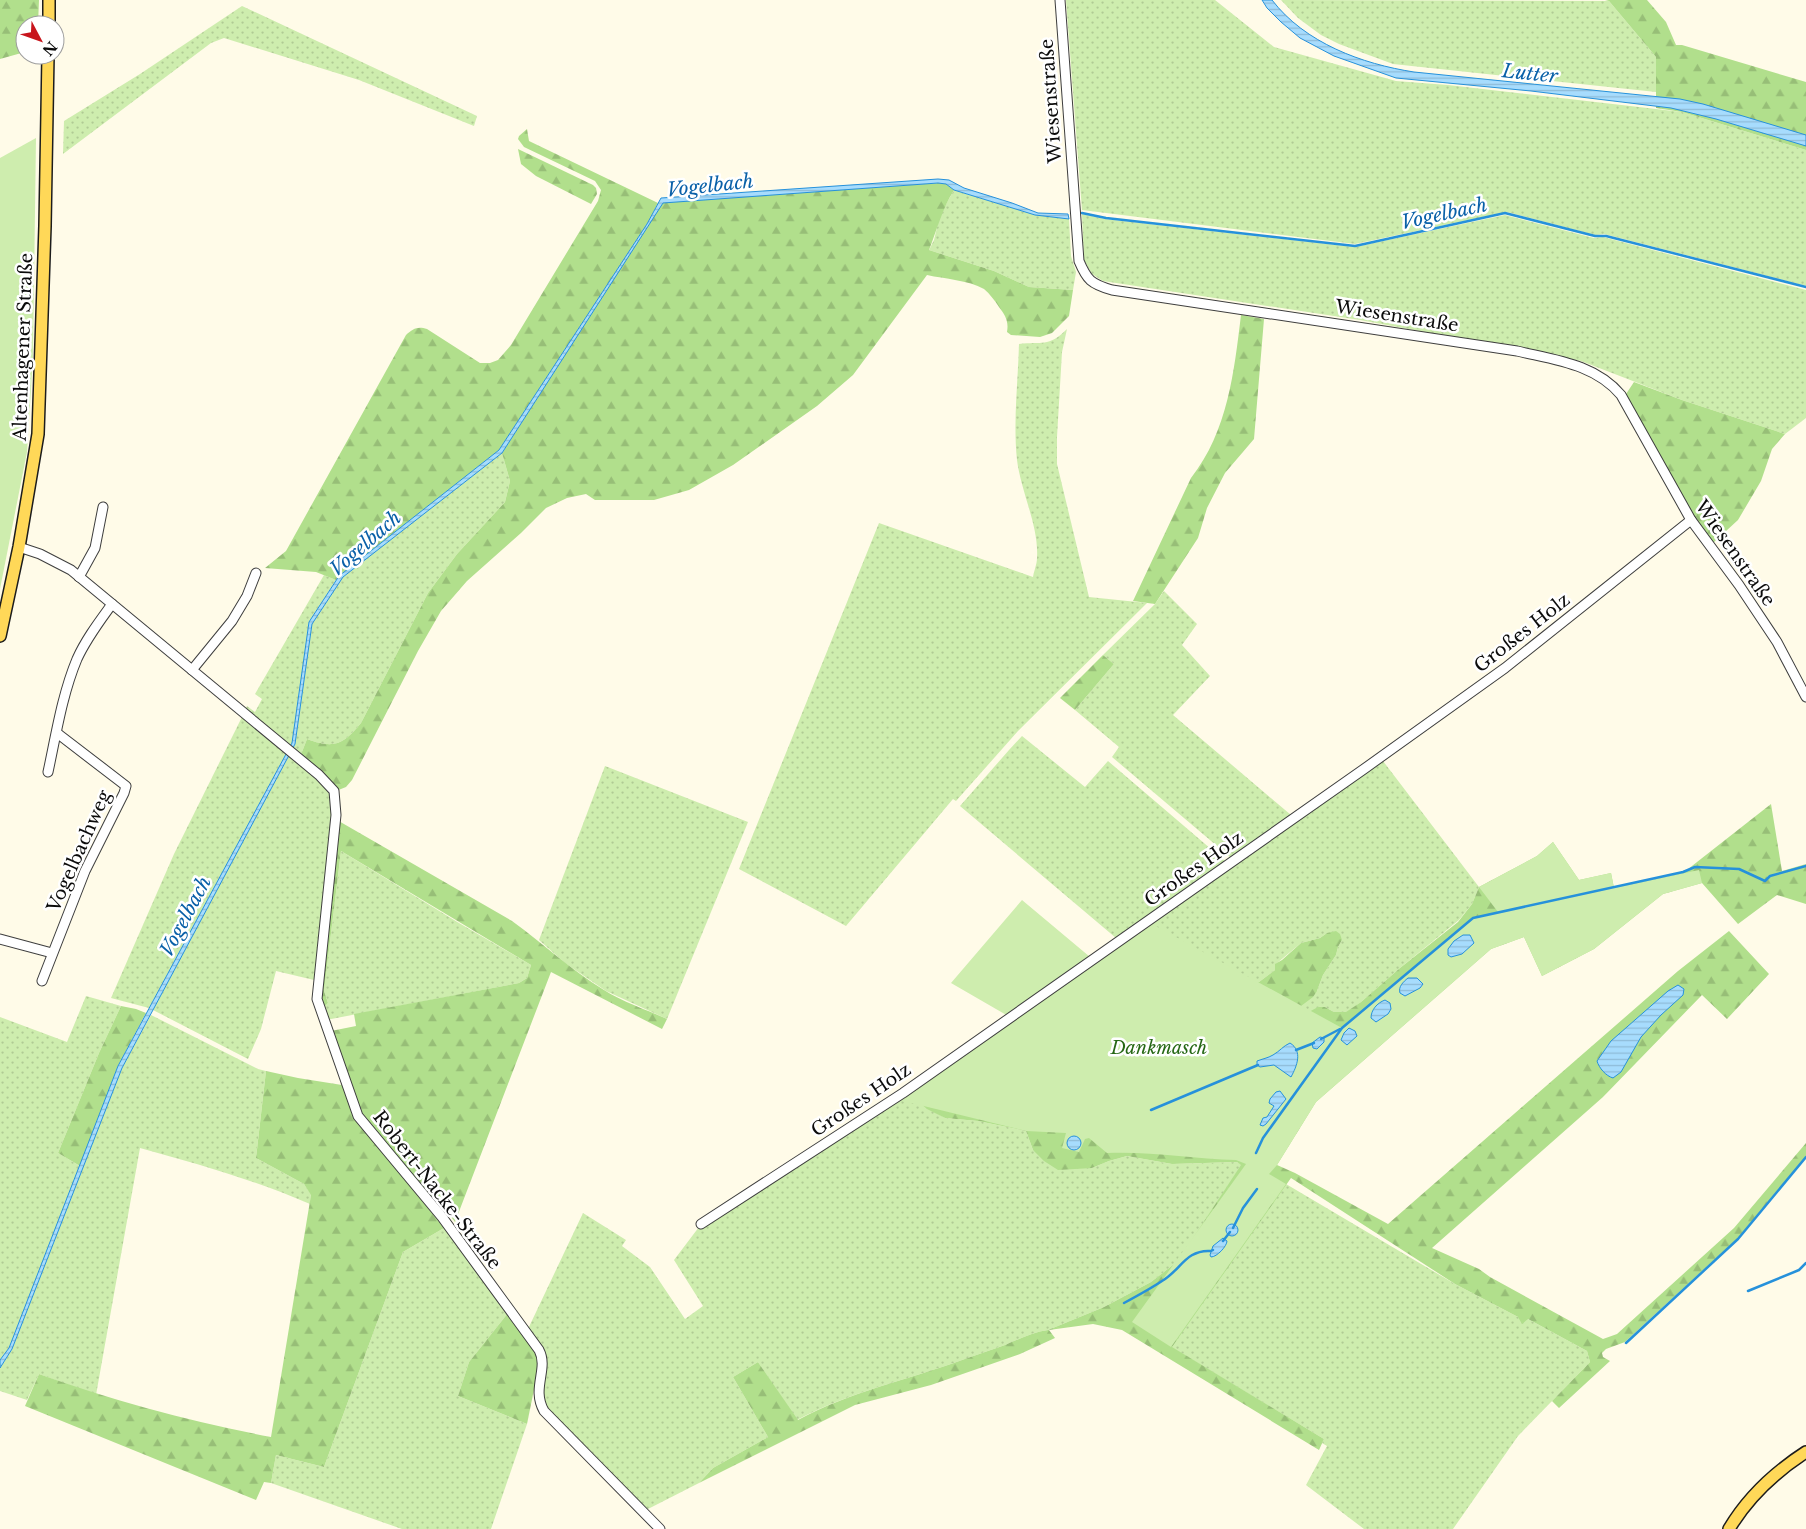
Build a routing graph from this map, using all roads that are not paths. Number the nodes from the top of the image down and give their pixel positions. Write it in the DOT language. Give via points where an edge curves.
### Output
graph roads {
  1 [pos="49,0"];
  2 [pos="1060,0"];
  3 [pos="49,15"];
  4 [pos="48,65"];
  5 [pos="103,507"];
  6 [pos="1691,520"];
  7 [pos="19,547"];
  8 [pos="256,573"];
  9 [pos="79,577"];
  10 [pos="112,604"];
  11 [pos="0,636"];
  12 [pos="192,670"];
  13 [pos="1806,697"];
  14 [pos="57,733"];
  15 [pos="48,772"];
  16 [pos="0,939"];
  17 [pos="52,953"];
  18 [pos="42,981"];
  19 [pos="701,1224"];
  20 [pos="1806,1452"];
  21 [pos="660,1529"];
  22 [pos="1729,1529"];
  1 -- 3 [label="main road"];
  2 -- 6 [label="street, Wiesenstraße" via="1079,261 1087,279 1112,290 1517,351 1583,368 1612,384 1621,396"];
  4 -- 7 [label="main road, Altenhagener Straße" via="38,434"];
  5 -- 9 [label="street" via="95,548"];
  6 -- 13 [label="street, Wiesenstraße" via="1777,642"];
  6 -- 19 [label="street, Großes Holz" via="1505,668 1356,774 903,1093"];
  7 -- 9 [label="street, Robert-Nacke-Straße" via="57,561"];
  7 -- 11 [label="main road, Altenhagener Straße"];
  8 -- 12 [label="street" via="232,621"];
  9 -- 10 [label="street, Robert-Nacke-Straße"];
  10 -- 12 [label="street, Robert-Nacke-Straße"];
  10 -- 14 [label="street" via="78,658 65,695"];
  12 -- 21 [label="street, Robert-Nacke-Straße" via="334,791 336,815 317,1000 358,1116 442,1217 539,1350 542,1361 538,1391 544,1411"];
  14 -- 15 [label="street"];
  14 -- 17 [label="street, Vogelbachweg" via="126,786 85,871"];
  16 -- 17 [label="street"];
  17 -- 18 [label="street, Vogelbachweg"];
  20 -- 22 [label="main road" via="1763,1485"];
}
